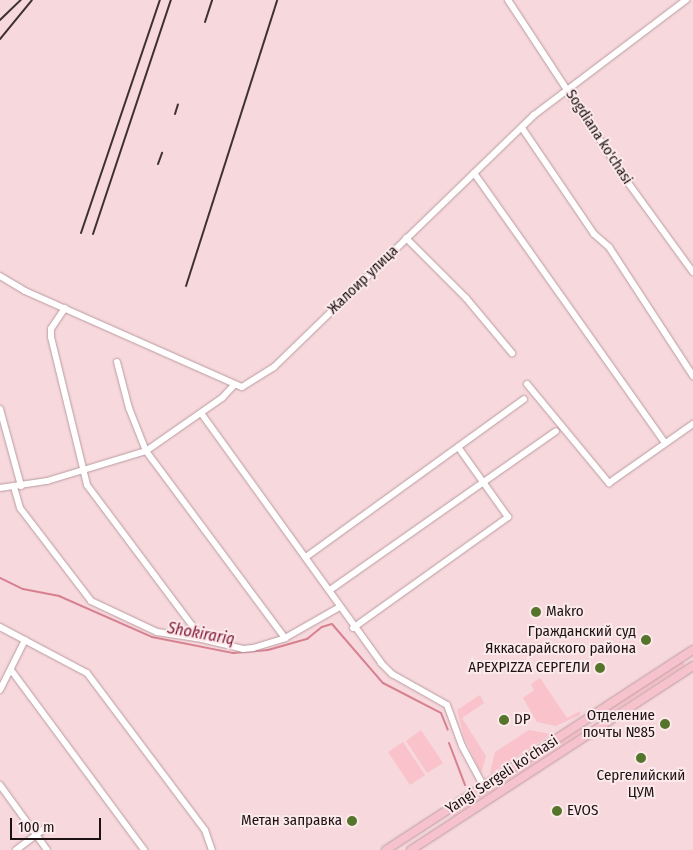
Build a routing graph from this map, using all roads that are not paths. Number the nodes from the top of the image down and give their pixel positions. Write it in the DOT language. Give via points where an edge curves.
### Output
graph roads {
  1 [pos="508,0"];
  2 [pos="686,0"];
  3 [pos="568,89"];
  4 [pos="522,128"];
  5 [pos="474,173"];
  6 [pos="406,238"];
  7 [pos="693,272"];
  8 [pos="0,276"];
  9 [pos="65,308"];
  10 [pos="512,353"];
  11 [pos="117,362"];
  12 [pos="693,376"];
  13 [pos="235,384"];
  14 [pos="527,384"];
  15 [pos="524,399"];
  16 [pos="0,410"];
  17 [pos="201,413"];
  18 [pos="693,424"];
  19 [pos="556,431"];
  20 [pos="665,443"];
  21 [pos="458,447"];
  22 [pos="146,451"];
  23 [pos="83,470"];
  24 [pos="484,483"];
  25 [pos="17,487"];
  26 [pos="0,488"];
  27 [pos="306,557"];
  28 [pos="330,590"];
  29 [pos="338,608"];
  30 [pos="0,627"];
  31 [pos="353,628"];
  32 [pos="285,638"];
  33 [pos="202,639"];
  34 [pos="25,640"];
  35 [pos="693,650"];
  36 [pos="693,666"];
  37 [pos="11,670"];
  38 [pos="0,690"];
  39 [pos="588,718"];
  40 [pos="596,730"];
  41 [pos="0,785"];
  42 [pos="484,787"];
  43 [pos="437,818"];
  44 [pos="47,827"];
  45 [pos="445,828"];
  46 [pos="36,835"];
  47 [pos="16,850"];
  48 [pos="47,850"];
  49 [pos="144,850"];
  50 [pos="212,850"];
  51 [pos="386,850"];
  52 [pos="411,850"];
  1 -- 3 [label="street, Sogdiana ko'chasi"];
  2 -- 3 [label="street, Жалоир улица"];
  3 -- 4 [label="street, Жалоир улица"];
  3 -- 7 [label="street, Sogdiana ko'chasi" via="629,184"];
  4 -- 5 [label="street, Жалоир улица"];
  4 -- 12 [label="street" via="594,234 609,247"];
  5 -- 6 [label="street, Жалоир улица"];
  5 -- 20 [label="street"];
  6 -- 10 [label="street" via="466,298"];
  6 -- 13 [label="street, Жалоир улица" via="274,367 242,387"];
  8 -- 9 [label="street"];
  9 -- 13 [label="street"];
  9 -- 23 [label="street" via="51,329 51,337"];
  11 -- 22 [label="street" via="129,408"];
  13 -- 17 [label="street"];
  14 -- 20 [label="street" via="609,483"];
  15 -- 21 [label="street"];
  16 -- 25 [label="street"];
  17 -- 22 [label="street"];
  17 -- 27 [label="street"];
  18 -- 20 [label="street"];
  19 -- 24 [label="street"];
  21 -- 24 [label="street"];
  21 -- 27 [label="street"];
  22 -- 23 [label="street"];
  22 -- 32 [label="street"];
  23 -- 25 [label="street"];
  23 -- 33 [label="street" via="87,485"];
  24 -- 28 [label="street"];
  24 -- 31 [label="street" via="508,518"];
  25 -- 26 [label="street"];
  25 -- 33 [label="street" via="20,508 91,601 157,632"];
  27 -- 28 [label="street"];
  28 -- 29 [label="street"];
  29 -- 31 [label="street"];
  29 -- 32 [label="street"];
  30 -- 34 [label="street"];
  31 -- 42 [label="street" via="392,674 447,706 462,746"];
  32 -- 33 [label="street" via="243,649"];
  34 -- 37 [label="street"];
  34 -- 50 [label="street" via="88,672 204,830"];
  35 -- 39 [label="main road, Yangi Sergeli ko'chasi"];
  36 -- 40 [label="main road, Yangi Sergeli ko'chasi"];
  37 -- 38 [label="street"];
  37 -- 49 [label="street"];
  39 -- 40 [label="main road"];
  39 -- 42 [label="main road, Yangi Sergeli ko'chasi"];
  40 -- 45 [label="main road, Yangi Sergeli ko'chasi"];
  41 -- 46 [label="street"];
  42 -- 43 [label="main road, Yangi Sergeli ko'chasi"];
  43 -- 45 [label="main road"];
  43 -- 51 [label="main road, Yangi Sergeli ko'chasi"];
  44 -- 46 [label="street"];
  45 -- 52 [label="main road, Yangi Sergeli ko'chasi"];
  46 -- 47 [label="street"];
  46 -- 48 [label="street"];
}
